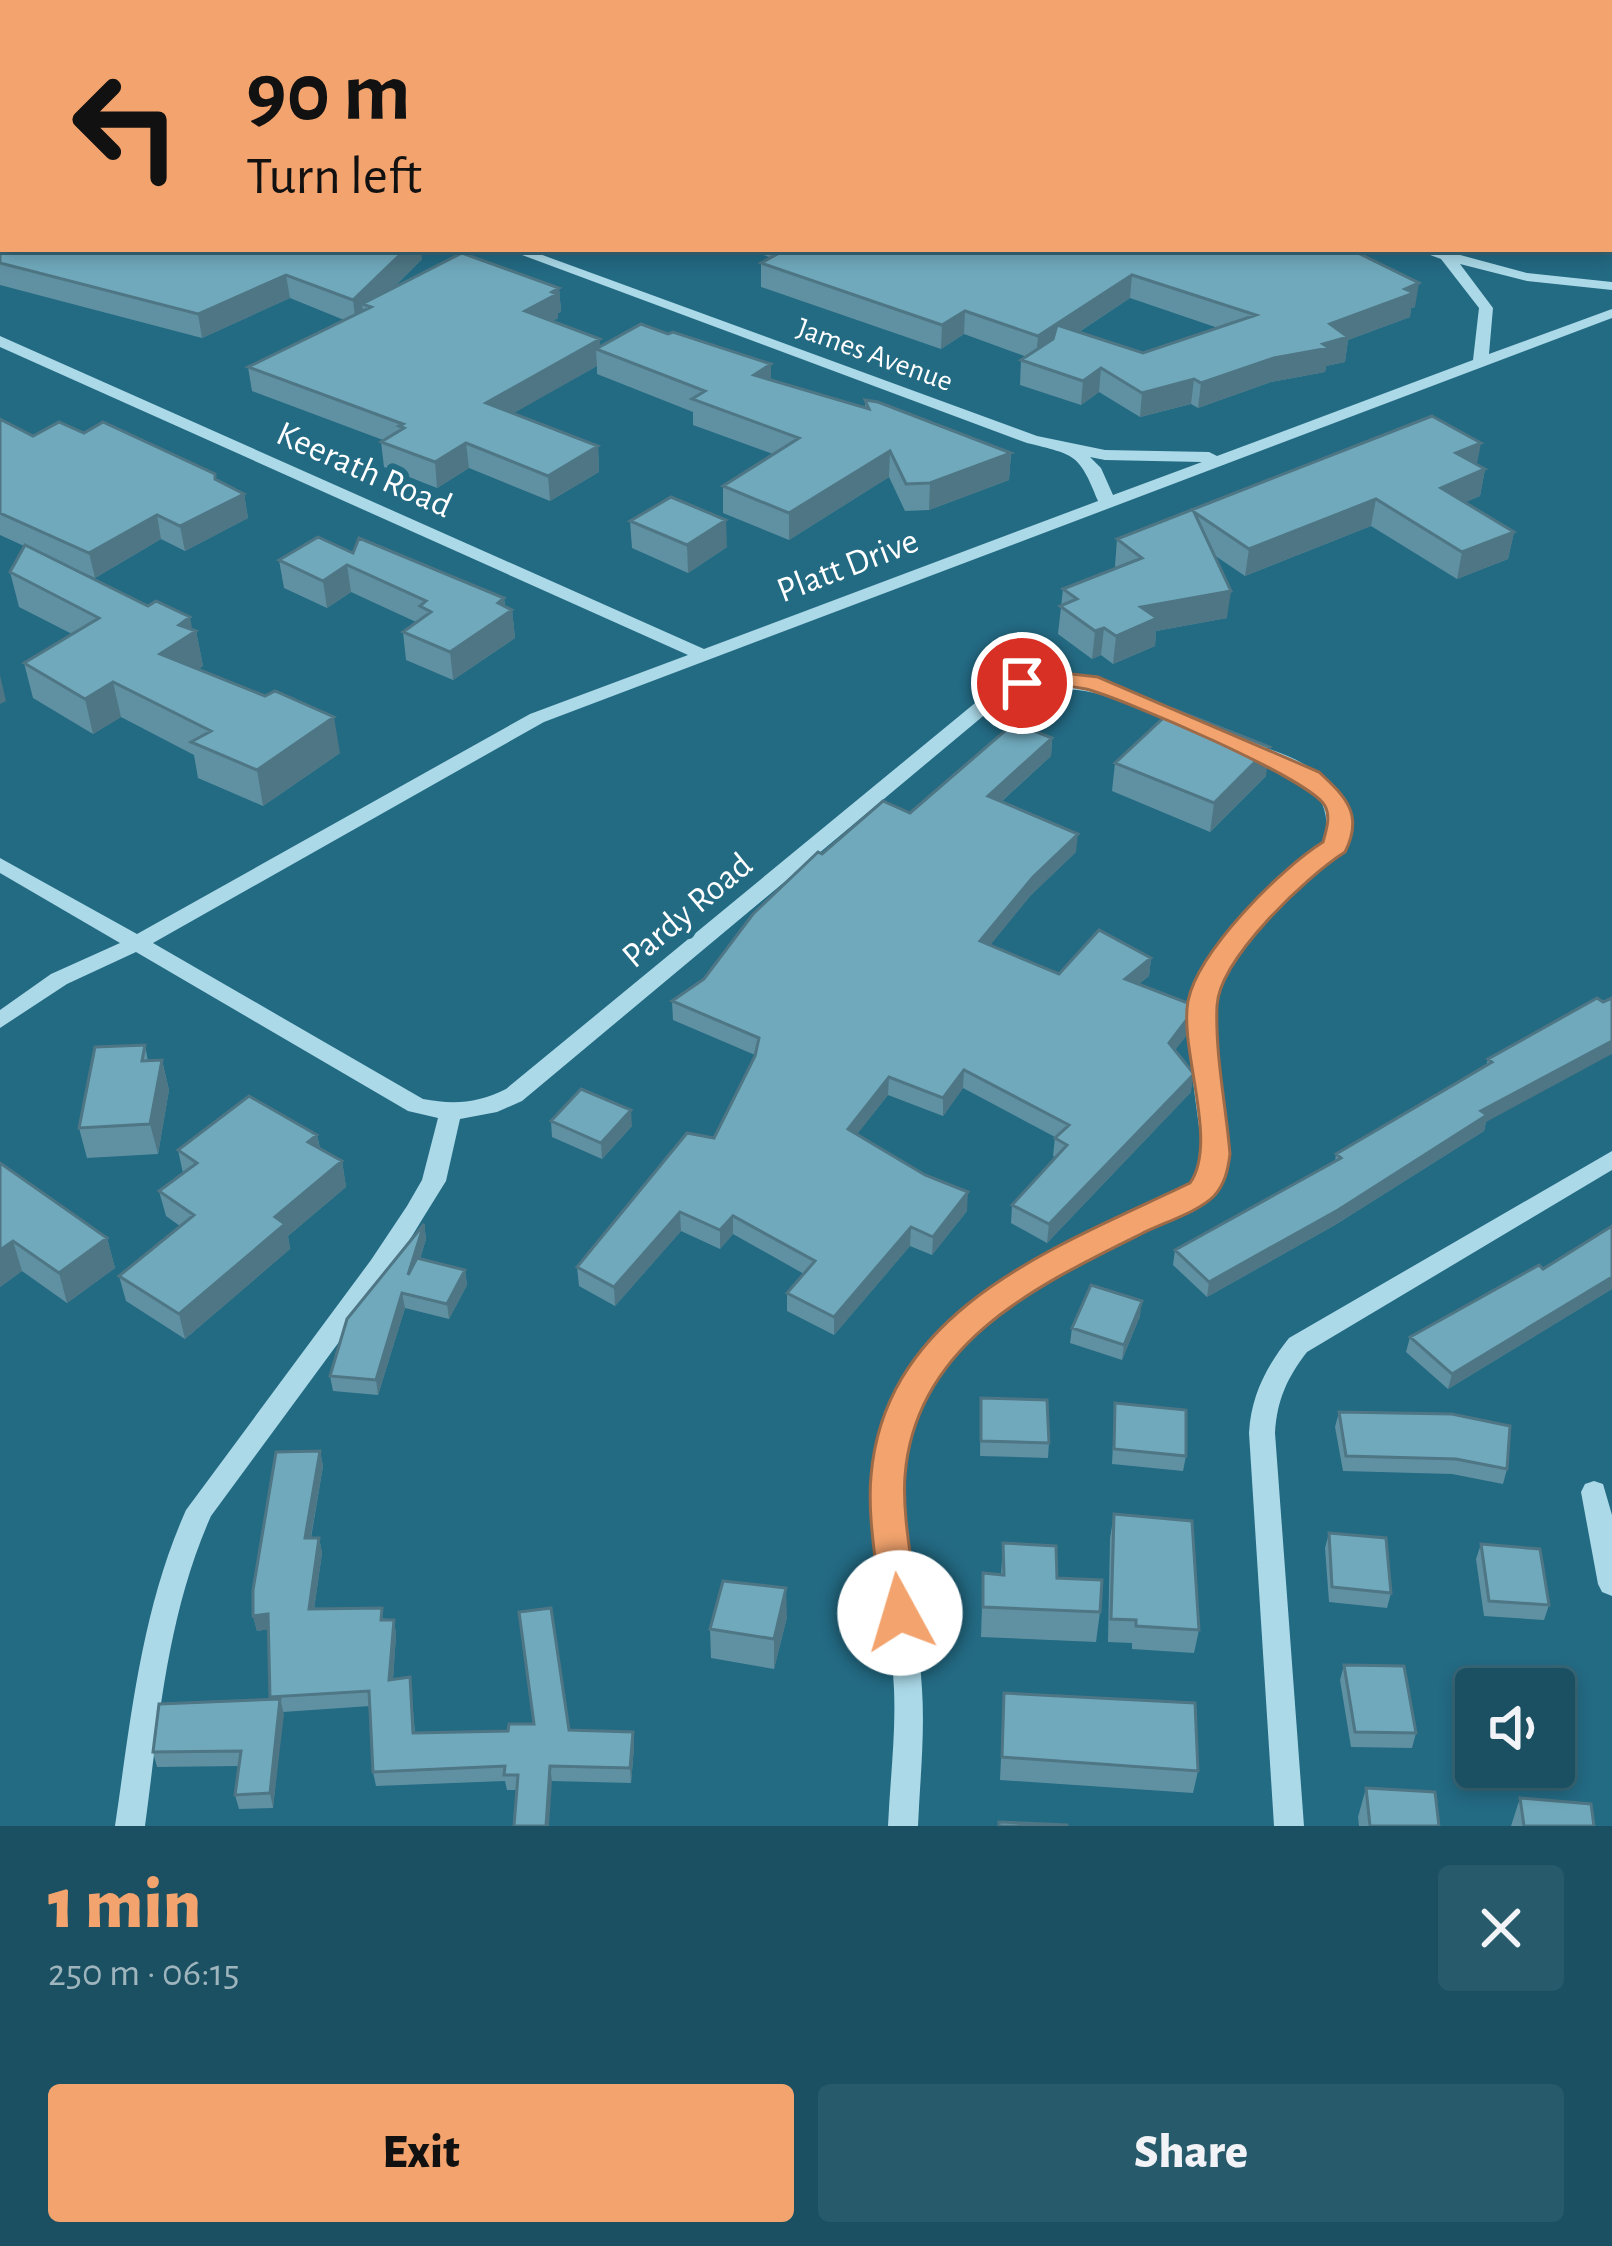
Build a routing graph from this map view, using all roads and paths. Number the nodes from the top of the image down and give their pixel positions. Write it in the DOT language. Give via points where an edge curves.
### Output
graph roads {
  1 [pos="521,252"];
  2 [pos="1430,252"];
  3 [pos="1447,257"];
  4 [pos="1612,286"];
  5 [pos="1612,313"];
  6 [pos="0,341"];
  7 [pos="1481,362"];
  8 [pos="1074,452"];
  9 [pos="1229,457"];
  10 [pos="1107,501"];
  11 [pos="703,655"];
  12 [pos="0,864"];
  13 [pos="137,943"];
  14 [pos="0,1022"];
  15 [pos="450,1114"];
  16 [pos="1612,1159"];
  17 [pos="1594,1492"];
  18 [pos="1612,1584"];
  19 [pos="130,1826"];
  20 [pos="903,1826"];
  21 [pos="1289,1826"];
  1 -- 8 [label="street, James Avenue"];
  2 -- 3 [label="street"];
  3 -- 4 [label="street"];
  3 -- 7 [label="street" via="1486,308"];
  5 -- 7 [label="street, Platt Drive"];
  6 -- 11 [label="street, Keerath Road"];
  7 -- 9 [label="street, Platt Drive"];
  8 -- 9 [label="street, James Avenue"];
  8 -- 10 [label="street" via="1093,468"];
  9 -- 10 [label="street, Platt Drive"];
  10 -- 11 [label="street, Platt Drive"];
  11 -- 13 [label="street, Platt Drive" via="537,718"];
  12 -- 13 [label="street"];
  13 -- 14 [label="street, Platt Drive" via="58,979"];
  13 -- 15 [label="street" via="416,1105"];
  15 -- 19 [label="street" via="434,1181 415,1212 184,1540 163,1610"];
  15 -- 20 [label="street, Pardy Road" via="486,1110 514,1095 993,698 1022,683 1090,682 1310,777 1338,803 1336,846 1302,867 1232,944 1202,1001 1214,1154 1201,1191 976,1311 922,1370 898,1426 888,1478 908,1690"];
  16 -- 21 [label="street" via="1298,1345 1273,1374 1262,1432"];
  17 -- 18 [label="street"];
}
